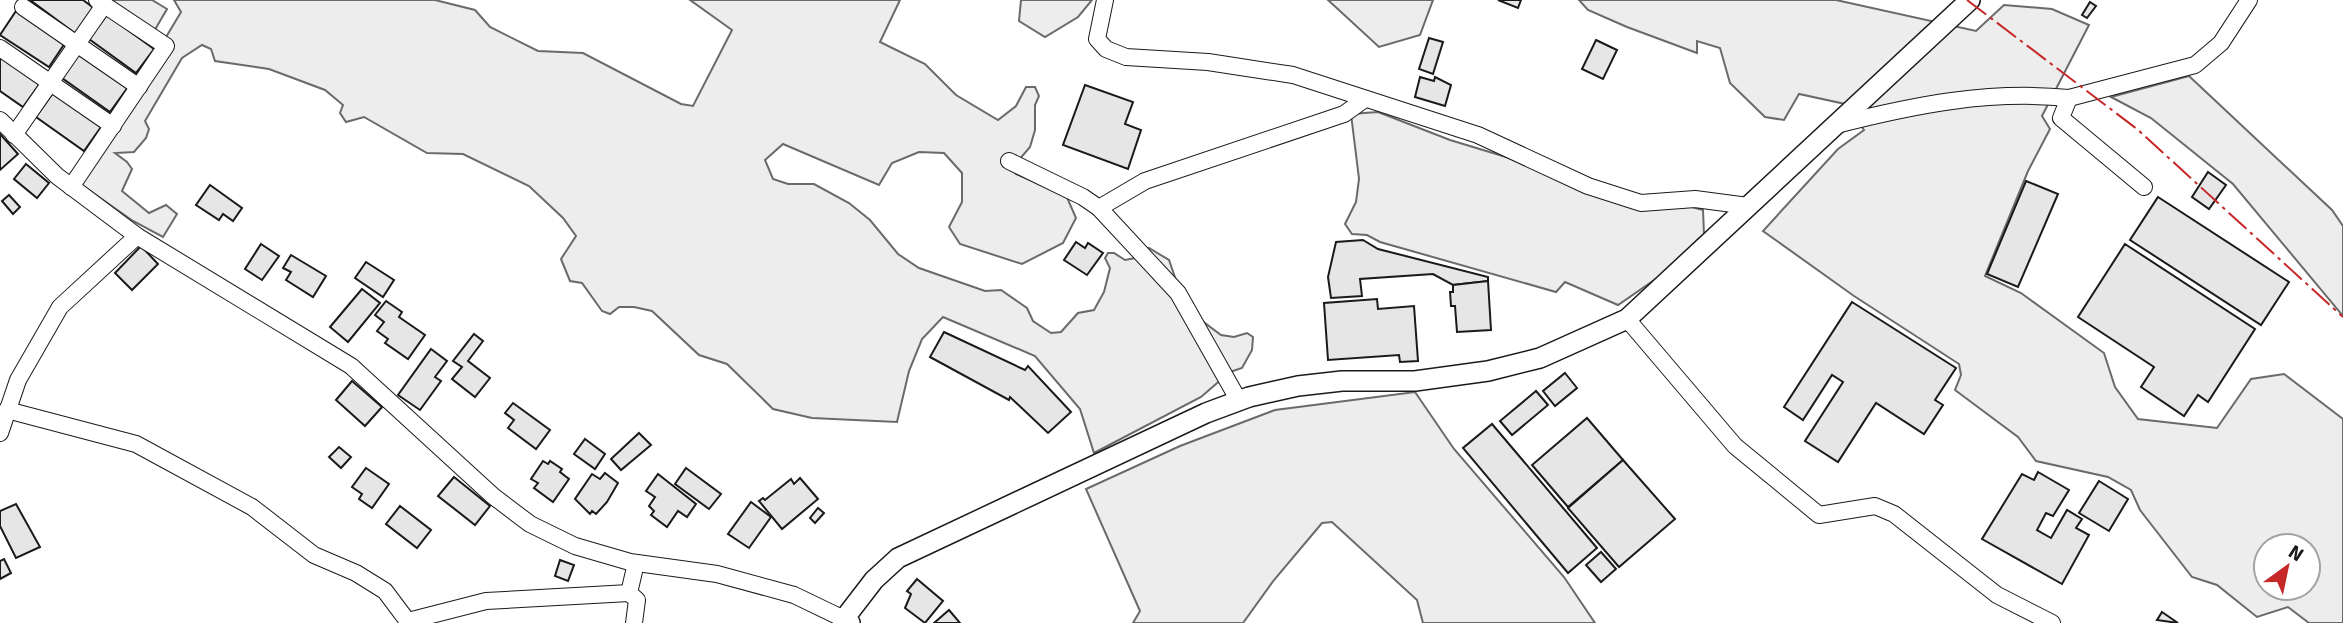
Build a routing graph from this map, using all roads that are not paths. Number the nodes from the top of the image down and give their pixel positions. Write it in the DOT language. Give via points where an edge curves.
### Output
graph roads {
  1 [pos="1105,0"];
  2 [pos="1970,0"];
  3 [pos="2249,0"];
  4 [pos="101,3"];
  5 [pos="23,7"];
  6 [pos="77,44"];
  7 [pos="0,47"];
  8 [pos="50,82"];
  9 [pos="139,87"];
  10 [pos="2069,98"];
  11 [pos="1365,99"];
  12 [pos="0,120"];
  13 [pos="113,125"];
  14 [pos="1836,125"];
  15 [pos="14,135"];
  16 [pos="1009,161"];
  17 [pos="71,187"];
  18 [pos="2144,187"];
  19 [pos="1748,206"];
  20 [pos="1099,208"];
  21 [pos="136,236"];
  22 [pos="1627,319"];
  23 [pos="1239,401"];
  24 [pos="7,410"];
  25 [pos="0,433"];
  26 [pos="636,563"];
  27 [pos="629,593"];
  28 [pos="409,622"];
  29 [pos="845,622"];
  30 [pos="634,623"];
  31 [pos="2052,623"];
  1 -- 11 [label="street" via="1097,39 1106,49 1126,57 1208,62 1293,75"];
  2 -- 14 [label="street"];
  3 -- 10 [label="street" via="2221,43 2195,65"];
  4 -- 6 [label="street"];
  4 -- 9 [label="street" via="166,46"];
  5 -- 6 [label="street"];
  6 -- 8 [label="street"];
  6 -- 9 [label="street"];
  7 -- 8 [label="street"];
  8 -- 13 [label="street"];
  8 -- 15 [label="street"];
  9 -- 13 [label="street"];
  10 -- 14 [label="street" via="2024,93 1965,97"];
  10 -- 18 [label="street" via="2061,118"];
  11 -- 19 [label="street" via="1478,135 1577,181 1641,203 1695,199"];
  11 -- 20 [label="street" via="1344,114 1145,181"];
  12 -- 15 [label="street"];
  13 -- 17 [label="street"];
  14 -- 19 [label="street"];
  15 -- 17 [label="street"];
  16 -- 20 [label="street"];
  17 -- 21 [label="street"];
  19 -- 22 [label="street"];
  20 -- 23 [label="street" via="1178,293"];
  21 -- 24 [label="street" via="60,307 18,380"];
  21 -- 26 [label="street" via="351,366 530,524 575,546"];
  22 -- 23 [label="street" via="1540,358 1488,371 1415,381 1298,386"];
  22 -- 31 [label="street" via="1735,446 1819,515 1875,506 1894,514 1997,595"];
  23 -- 29 [label="street" via="898,558 874,580"];
  24 -- 25 [label="street"];
  24 -- 28 [label="street" via="136,444 251,507 314,555 386,592"];
  26 -- 27 [label="street"];
  26 -- 29 [label="street" via="717,574 794,595"];
  27 -- 28 [label="street" via="486,601"];
  27 -- 30 [label="street" via="637,600"];
}
